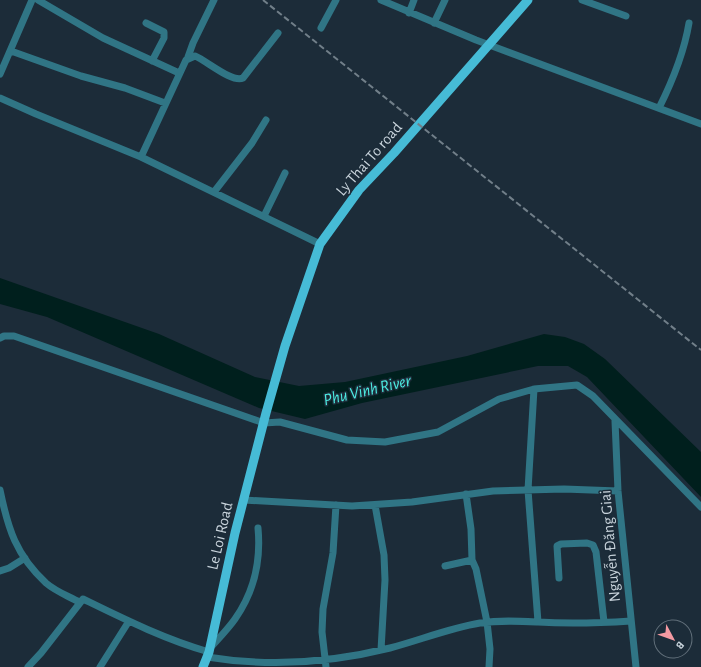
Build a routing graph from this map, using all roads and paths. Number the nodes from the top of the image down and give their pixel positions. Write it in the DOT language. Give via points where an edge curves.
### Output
graph roads {
  1 [pos="32,0"];
  2 [pos="38,0"];
  3 [pos="214,0"];
  4 [pos="336,0"];
  5 [pos="381,0"];
  6 [pos="414,0"];
  7 [pos="445,0"];
  8 [pos="528,0"];
  9 [pos="582,0"];
  10 [pos="409,13"];
  11 [pos="626,16"];
  12 [pos="689,22"];
  13 [pos="146,23"];
  14 [pos="434,23"];
  15 [pos="321,28"];
  16 [pos="278,33"];
  17 [pos="488,44"];
  18 [pos="11,51"];
  19 [pos="188,57"];
  20 [pos="152,61"];
  21 [pos="179,73"];
  22 [pos="0,74"];
  23 [pos="0,98"];
  24 [pos="165,103"];
  25 [pos="659,108"];
  26 [pos="266,120"];
  27 [pos="701,124"];
  28 [pos="141,157"];
  29 [pos="286,173"];
  30 [pos="214,192"];
  31 [pos="264,216"];
  32 [pos="320,244"];
  33 [pos="0,338"];
  34 [pos="534,389"];
  35 [pos="266,413"];
  36 [pos="616,421"];
  37 [pos="264,423"];
  38 [pos="0,490"];
  39 [pos="528,490"];
  40 [pos="618,491"];
  41 [pos="466,494"];
  42 [pos="244,500"];
  43 [pos="336,505"];
  44 [pos="375,505"];
  45 [pos="701,507"];
  46 [pos="258,528"];
  47 [pos="25,558"];
  48 [pos="472,560"];
  49 [pos="445,566"];
  50 [pos="0,571"];
  51 [pos="559,578"];
  52 [pos="79,602"];
  53 [pos="631,620"];
  54 [pos="129,621"];
  55 [pos="487,622"];
  56 [pos="538,622"];
  57 [pos="604,622"];
  58 [pos="381,650"];
  59 [pos="209,652"];
  60 [pos="326,664"];
  61 [pos="28,667"];
  62 [pos="100,667"];
  63 [pos="203,667"];
  64 [pos="489,667"];
  65 [pos="636,667"];
  1 -- 18 [label="street"];
  2 -- 20 [label="street" via="103,38"];
  3 -- 19 [label="street"];
  4 -- 15 [label="street"];
  5 -- 10 [label="street"];
  6 -- 10 [label="street"];
  7 -- 14 [label="street"];
  8 -- 17 [label="main road, Ly Thai To road"];
  9 -- 11 [label="street"];
  10 -- 14 [label="street"];
  12 -- 25 [label="street" via="683,52"];
  13 -- 20 [label="street" via="164,32 164,38"];
  14 -- 17 [label="street"];
  16 -- 19 [label="street" via="240,80 231,78 205,60 195,56"];
  17 -- 25 [label="street"];
  17 -- 32 [label="main road, Ly Thai To road" via="359,190"];
  18 -- 22 [label="street"];
  18 -- 24 [label="street"];
  19 -- 21 [label="street"];
  20 -- 21 [label="street"];
  21 -- 24 [label="street"];
  23 -- 28 [label="street"];
  24 -- 28 [label="street"];
  25 -- 27 [label="street"];
  26 -- 30 [label="street" via="252,143"];
  28 -- 30 [label="street"];
  29 -- 31 [label="street"];
  30 -- 31 [label="street"];
  31 -- 32 [label="street"];
  32 -- 35 [label="main road, Ly Thai To road"];
  33 -- 37 [label="street" via="14,336"];
  34 -- 36 [label="street" via="577,386 593,396"];
  34 -- 37 [label="street" via="499,399 438,432 385,442 347,440 280,422"];
  34 -- 39 [label="street"];
  35 -- 37 [label="main road, Le Loi Road"];
  36 -- 40 [label="street, Nguyễn Đăng Giai"];
  36 -- 45 [label="street"];
  37 -- 42 [label="main road, Le Loi Road"];
  38 -- 47 [label="street" via="9,531"];
  39 -- 40 [label="street"];
  39 -- 41 [label="street"];
  39 -- 56 [label="street"];
  40 -- 53 [label="street, Nguyễn Đăng Giai"];
  41 -- 44 [label="street"];
  41 -- 48 [label="street"];
  42 -- 43 [label="street"];
  42 -- 59 [label="main road, Le Loi Road"];
  43 -- 44 [label="street"];
  43 -- 60 [label="street" via="333,553 323,609 322,632"];
  44 -- 58 [label="street" via="386,580"];
  46 -- 59 [label="street" via="260,547 254,578 235,619"];
  47 -- 50 [label="street"];
  47 -- 52 [label="street" via="47,584"];
  48 -- 49 [label="street"];
  48 -- 55 [label="street"];
  51 -- 57 [label="street" via="557,546 588,543 593,546 596,552"];
  52 -- 54 [label="street" via="83,598"];
  52 -- 61 [label="street"];
  53 -- 57 [label="street"];
  53 -- 65 [label="street, Nguyễn Đăng Giai"];
  54 -- 59 [label="street" via="178,643"];
  54 -- 62 [label="street"];
  55 -- 56 [label="street"];
  55 -- 58 [label="street"];
  55 -- 64 [label="street"];
  56 -- 57 [label="street"];
  58 -- 60 [label="street"];
  59 -- 60 [label="street" via="246,662"];
  59 -- 63 [label="main road, Le Loi Road"];
}
